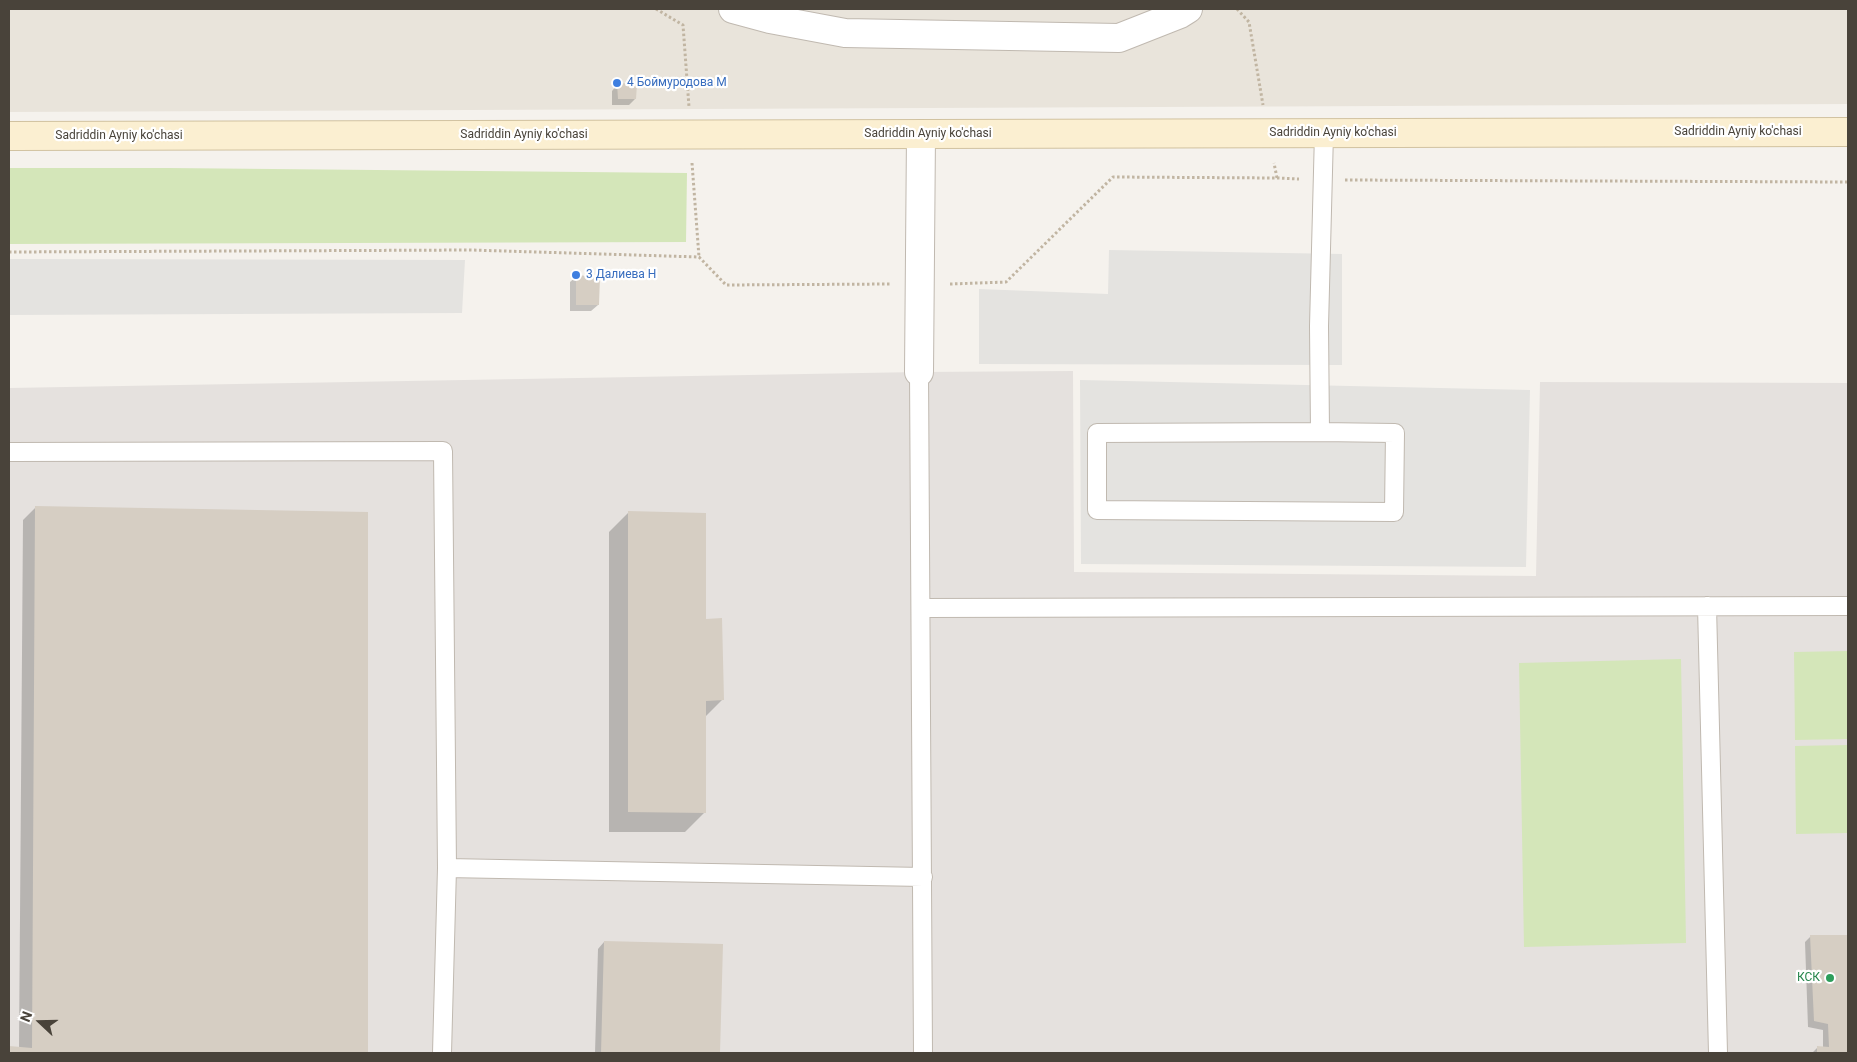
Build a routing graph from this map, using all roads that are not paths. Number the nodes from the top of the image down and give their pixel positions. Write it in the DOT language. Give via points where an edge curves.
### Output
graph roads {
  1 [pos="733,9"];
  2 [pos="1188,9"];
  3 [pos="1848,132"];
  4 [pos="1324,133"];
  5 [pos="921,134"];
  6 [pos="9,136"];
  7 [pos="919,372"];
  8 [pos="1320,432"];
  9 [pos="9,452"];
  10 [pos="1707,606"];
  11 [pos="1848,606"];
  12 [pos="922,608"];
  13 [pos="447,868"];
  14 [pos="922,877"];
  15 [pos="442,1053"];
  16 [pos="923,1053"];
  17 [pos="1718,1053"];
  1 -- 2 [label="street" via="845,33 1118,38"];
  3 -- 4 [label="street, Sadriddin Ayniy ko'chasi"];
  4 -- 5 [label="street, Sadriddin Ayniy ko'chasi"];
  4 -- 8 [label="lane"];
  5 -- 6 [label="street, Sadriddin Ayniy ko'chasi"];
  5 -- 7 [label="street"];
  7 -- 12 [label="lane"];
  8 -- 8 [label="lane" via="1097,433 1097,510 1394,512 1394,433"];
  9 -- 13 [label="lane" via="443,451"];
  10 -- 11 [label="lane"];
  10 -- 12 [label="lane"];
  10 -- 17 [label="lane"];
  12 -- 14 [label="lane"];
  13 -- 14 [label="lane"];
  13 -- 15 [label="lane"];
  14 -- 16 [label="lane"];
}
